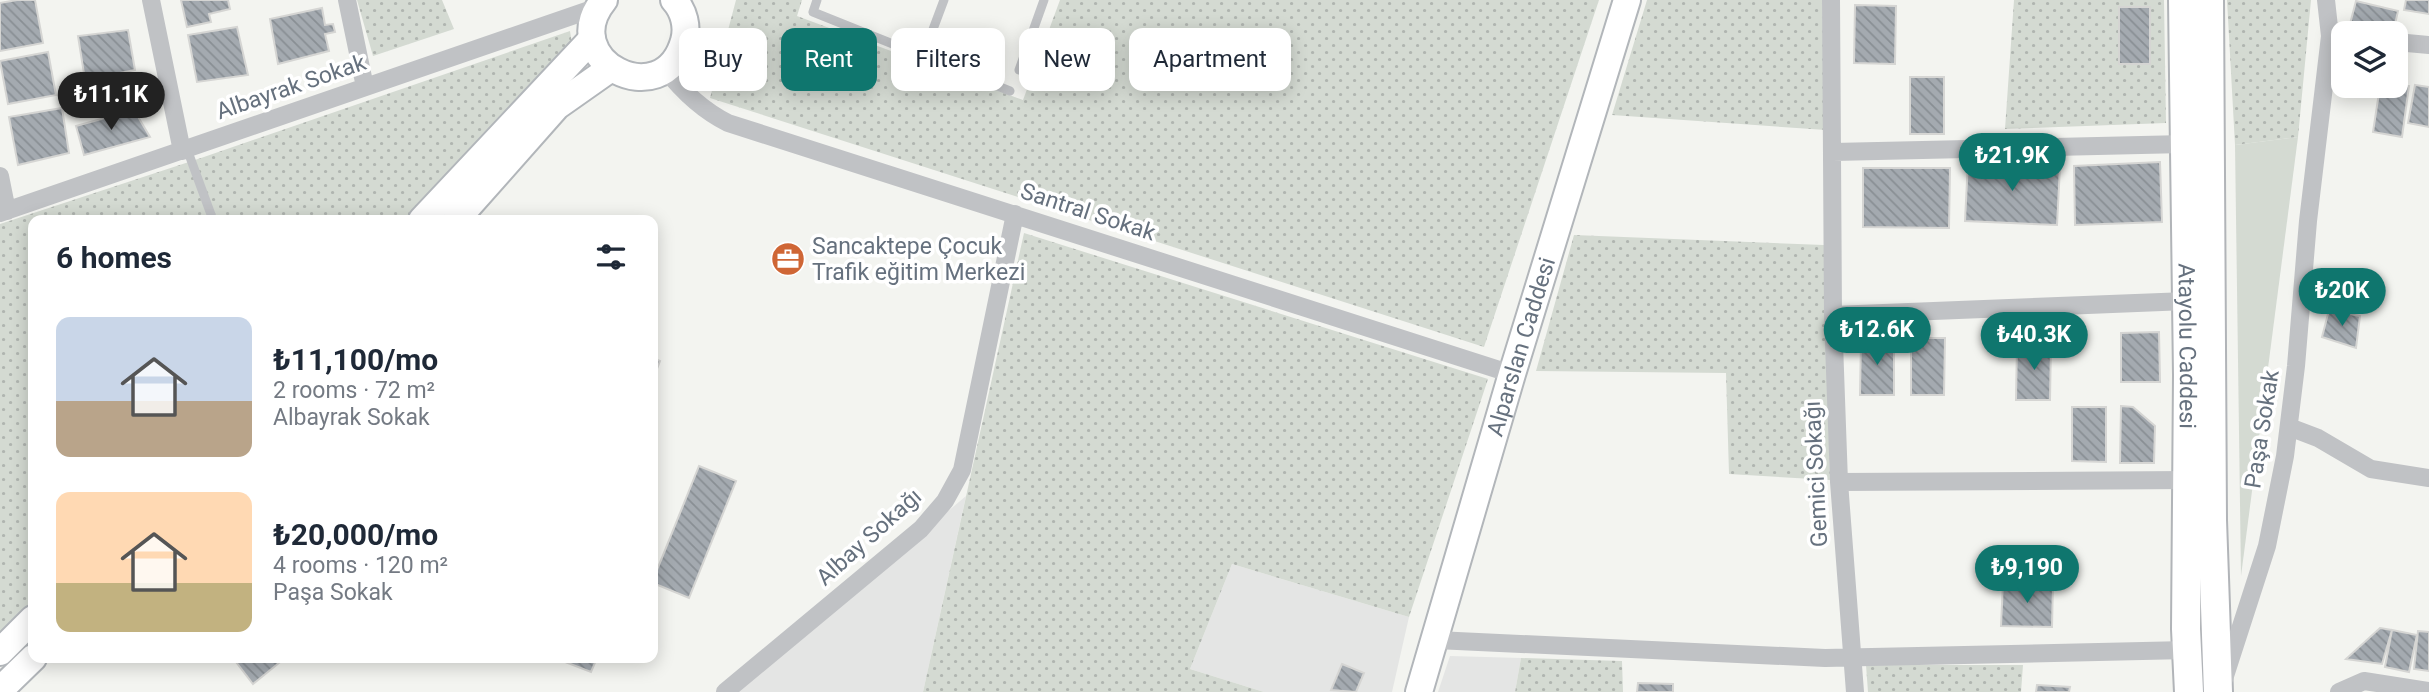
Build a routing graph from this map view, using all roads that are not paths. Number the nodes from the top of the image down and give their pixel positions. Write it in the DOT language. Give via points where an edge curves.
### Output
graph roads {
  1 [pos="151,0"];
  2 [pos="347,0"];
  3 [pos="674,0"];
  4 [pos="817,0"];
  5 [pos="944,0"];
  6 [pos="1044,0"];
  7 [pos="1627,0"];
  8 [pos="1831,0"];
  9 [pos="2183,0"];
  10 [pos="2209,0"];
  11 [pos="2326,0"];
  12 [pos="601,4"];
  13 [pos="2332,21"];
  14 [pos="934,28"];
  15 [pos="1034,28"];
  16 [pos="592,38"];
  17 [pos="891,43"];
  18 [pos="2408,43"];
  19 [pos="2429,45"];
  20 [pos="611,68"];
  21 [pos="665,69"];
  22 [pos="2331,74"];
  23 [pos="365,87"];
  24 [pos="1005,89"];
  25 [pos="1010,91"];
  26 [pos="2185,144"];
  27 [pos="184,150"];
  28 [pos="1833,152"];
  29 [pos="0,176"];
  30 [pos="3,212"];
  31 [pos="1015,214"];
  32 [pos="211,215"];
  33 [pos="427,215"];
  34 [pos="460,215"];
  35 [pos="2187,301"];
  36 [pos="1833,315"];
  37 [pos="1512,374"];
  38 [pos="2289,427"];
  39 [pos="2429,478"];
  40 [pos="2187,480"];
  41 [pos="1839,482"];
  42 [pos="28,624"];
  43 [pos="1436,640"];
  44 [pos="2187,650"];
  45 [pos="0,652"];
  46 [pos="1853,657"];
  47 [pos="28,663"];
  48 [pos="0,690"];
  49 [pos="2429,691"];
  50 [pos="725,692"];
  51 [pos="1419,692"];
  52 [pos="1855,692"];
  53 [pos="2189,692"];
  54 [pos="2219,692"];
  55 [pos="2339,692"];
  1 -- 27 [label="street"];
  2 -- 23 [label="street"];
  3 -- 21 [label="street" via="685,20 686,35 674,62"];
  4 -- 17 [label="lane" via="813,12"];
  5 -- 14 [label="lane"];
  6 -- 15 [label="lane"];
  7 -- 37 [label="street, Alparslan Caddesi"];
  8 -- 28 [label="street, Gemici Sokağı"];
  9 -- 26 [label="main road, Atayolu Caddesi"];
  10 -- 54 [label="main road, Atayolu Caddesi" via="2212,520"];
  11 -- 13 [label="street, Paşa Sokak"];
  12 -- 16 [label="street" via="592,22"];
  12 -- 23 [label="street, Albayrak Sokak"];
  16 -- 20 [label="street" via="597,53"];
  16 -- 33 [label="street"];
  18 -- 19 [label="street"];
  20 -- 21 [label="street" via="633,78"];
  20 -- 34 [label="street" via="557,106"];
  21 -- 31 [label="street, Santral Sokak" via="694,101 728,123"];
  22 -- 38 [label="street, Paşa Sokak" via="2308,221"];
  23 -- 27 [label="street, Albayrak Sokak"];
  24 -- 25 [label="lane"];
  26 -- 28 [label="street"];
  26 -- 35 [label="main road, Atayolu Caddesi"];
  27 -- 30 [label="street, Albayrak Sokak"];
  27 -- 32 [label="lane"];
  28 -- 36 [label="street, Gemici Sokağı"];
  29 -- 30 [label="street"];
  31 -- 37 [label="street, Santral Sokak"];
  31 -- 50 [label="street, Albay Sokağı" via="962,470 944,501 921,529"];
  35 -- 36 [label="street"];
  35 -- 40 [label="main road, Atayolu Caddesi"];
  36 -- 41 [label="street, Gemici Sokağı"];
  37 -- 43 [label="street, Alparslan Caddesi"];
  38 -- 39 [label="street" via="2371,469"];
  38 -- 54 [label="street, Paşa Sokak" via="2266,546"];
  40 -- 41 [label="street"];
  40 -- 44 [label="main road, Atayolu Caddesi"];
  41 -- 46 [label="street, Gemici Sokağı"];
  42 -- 45 [label="street"];
  43 -- 46 [label="street"];
  43 -- 51 [label="street, Alparslan Caddesi"];
  44 -- 46 [label="street"];
  44 -- 53 [label="main road, Atayolu Caddesi"];
  46 -- 52 [label="street, Gemici Sokağı"];
  47 -- 48 [label="street"];
  49 -- 55 [label="street" via="2364,681"];
}
